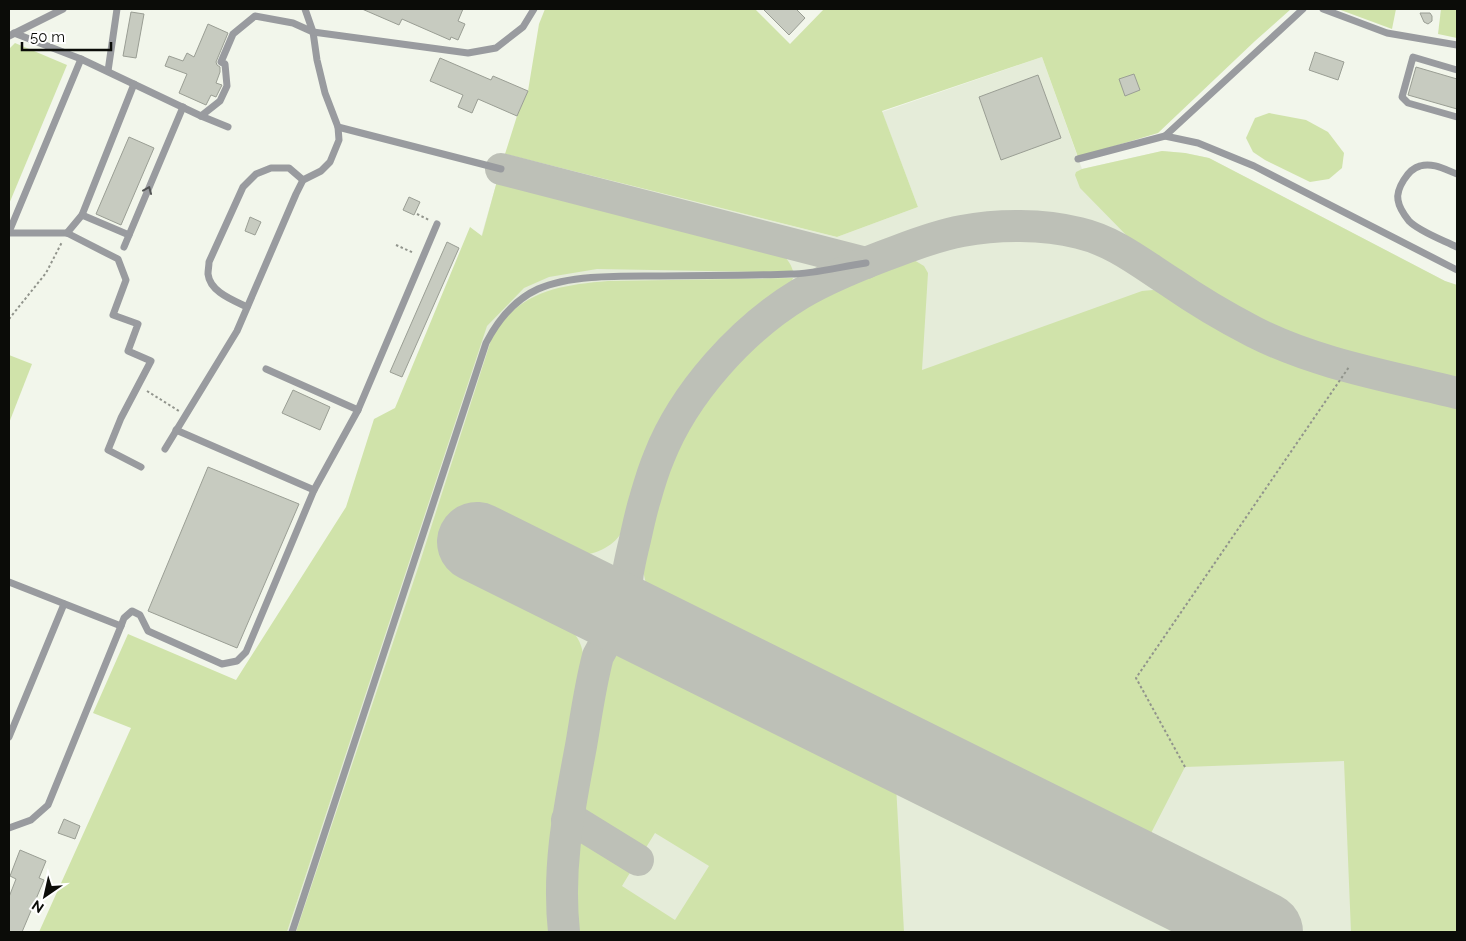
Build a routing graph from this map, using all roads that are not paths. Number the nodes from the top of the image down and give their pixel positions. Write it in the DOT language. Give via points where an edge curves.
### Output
graph roads {
  1 [pos="63,9"];
  2 [pos="117,9"];
  3 [pos="305,9"];
  4 [pos="534,9"];
  5 [pos="1303,9"];
  6 [pos="1323,9"];
  7 [pos="313,32"];
  8 [pos="12,35"];
  9 [pos="1457,44"];
  10 [pos="82,59"];
  11 [pos="1457,70"];
  12 [pos="108,71"];
  13 [pos="134,84"];
  14 [pos="183,107"];
  15 [pos="201,116"];
  16 [pos="1457,117"];
  17 [pos="228,127"];
  18 [pos="338,128"];
  19 [pos="1165,136"];
  20 [pos="1078,159"];
  21 [pos="501,169"];
  22 [pos="1457,174"];
  23 [pos="303,180"];
  24 [pos="82,215"];
  25 [pos="437,224"];
  26 [pos="9,233"];
  27 [pos="67,233"];
  28 [pos="129,235"];
  29 [pos="124,247"];
  30 [pos="1457,247"];
  31 [pos="866,263"];
  32 [pos="1457,270"];
  33 [pos="247,307"];
  34 [pos="266,369"];
  35 [pos="358,410"];
  36 [pos="176,430"];
  37 [pos="164,449"];
  38 [pos="141,467"];
  39 [pos="314,490"];
  40 [pos="9,582"];
  41 [pos="64,604"];
  42 [pos="121,626"];
  43 [pos="9,737"];
  44 [pos="9,828"];
  45 [pos="292,932"];
  1 -- 8 [label="lane"];
  2 -- 12 [label="lane"];
  3 -- 7 [label="lane"];
  4 -- 7 [label="lane" via="523,27 496,48 468,53"];
  5 -- 19 [label="lane"];
  6 -- 9 [label="lane" via="1387,33"];
  7 -- 15 [label="lane" via="293,23 255,16 233,34 221,62 225,64 227,86 220,101"];
  7 -- 18 [label="lane" via="317,60"];
  8 -- 10 [label="lane"];
  10 -- 12 [label="lane"];
  10 -- 26 [label="lane"];
  11 -- 16 [label="lane" via="1413,57 1402,97 1408,103"];
  12 -- 13 [label="lane"];
  13 -- 14 [label="lane"];
  13 -- 24 [label="lane"];
  14 -- 15 [label="lane"];
  28 -- 14 [label="lane, one-way"];
  15 -- 17 [label="lane"];
  18 -- 21 [label="lane"];
  18 -- 23 [label="lane" via="339,140 330,162"];
  19 -- 20 [label="lane"];
  19 -- 32 [label="lane" via="1198,143 1254,166"];
  22 -- 30 [label="lane" via="1435,165 1419,166 1404,180 1398,200 1402,211 1416,227"];
  23 -- 33 [label="lane"];
  23 -- 33 [label="lane" via="289,168 271,168 256,174 243,187 209,262 211,284 223,295"];
  24 -- 27 [label="lane"];
  24 -- 28 [label="lane"];
  25 -- 35 [label="lane"];
  26 -- 27 [label="lane"];
  27 -- 38 [label="lane" via="118,259 126,280 113,315 138,324 128,351 152,361 121,418 108,450"];
  28 -- 29 [label="lane"];
  31 -- 45 [label="lane" via="793,274 613,276 570,281 532,293 501,318 486,343"];
  33 -- 36 [label="lane" via="237,331"];
  34 -- 35 [label="lane"];
  35 -- 39 [label="lane"];
  36 -- 37 [label="lane"];
  36 -- 39 [label="lane"];
  39 -- 42 [label="lane" via="246,652 237,661 222,664 148,631 140,615 132,612 124,618"];
  40 -- 41 [label="lane"];
  41 -- 42 [label="lane"];
  41 -- 43 [label="lane"];
  42 -- 44 [label="lane" via="48,805 32,820"];
}
